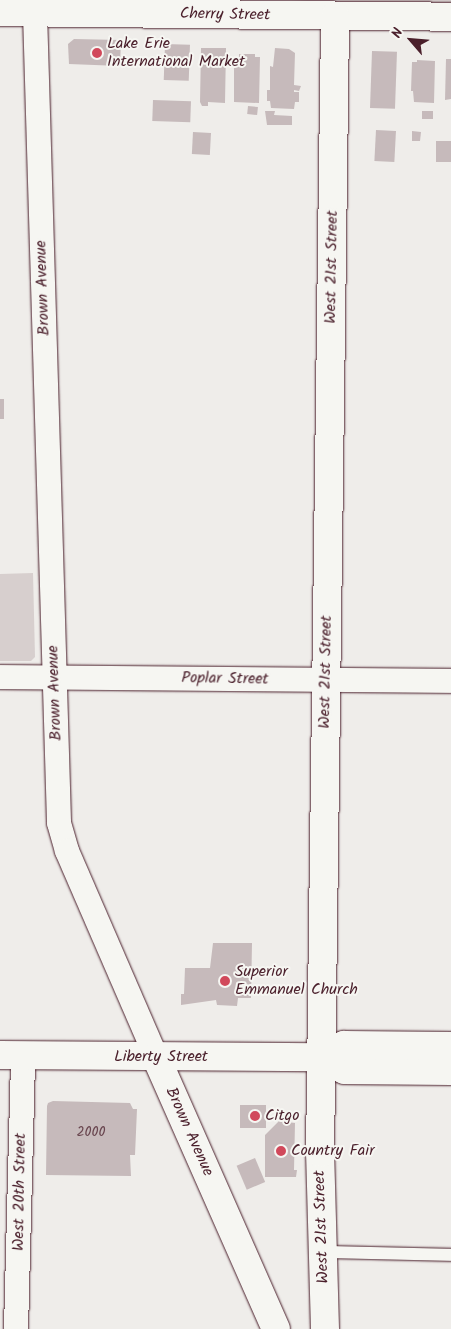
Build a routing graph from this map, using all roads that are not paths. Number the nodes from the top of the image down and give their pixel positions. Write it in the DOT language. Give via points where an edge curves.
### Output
graph roads {
  1 [pos="0,12"];
  2 [pos="35,13"];
  3 [pos="335,16"];
  4 [pos="451,17"];
  5 [pos="0,676"];
  6 [pos="54,677"];
  7 [pos="326,680"];
  8 [pos="451,681"];
  9 [pos="451,1046"];
  10 [pos="12,1055"];
  11 [pos="156,1057"];
  12 [pos="321,1057"];
  13 [pos="451,1071"];
  14 [pos="323,1252"];
  15 [pos="451,1255"];
  16 [pos="16,1329"];
  17 [pos="276,1329"];
  18 [pos="325,1329"];
  1 -- 2 [label="street, Cherry Street"];
  2 -- 3 [label="street, Cherry Street"];
  2 -- 6 [label="street, Brown Avenue"];
  3 -- 4 [label="street, Cherry Street"];
  3 -- 7 [label="street, West 21st Street"];
  5 -- 6 [label="street, Poplar Street"];
  6 -- 7 [label="street, Poplar Street"];
  6 -- 11 [label="street, Brown Avenue" via="58,810 63,840"];
  7 -- 8 [label="street, Poplar Street"];
  7 -- 12 [label="street, West 21st Street"];
  9 -- 12 [label="street, Liberty Street" via="344,1045"];
  10 -- 11 [label="street, Liberty Street"];
  10 -- 16 [label="street, West 20th Street"];
  11 -- 12 [label="street, Liberty Street"];
  11 -- 17 [label="street, Brown Avenue"];
  12 -- 13 [label="street, Liberty Street" via="344,1070"];
  12 -- 14 [label="street, West 21st Street"];
  14 -- 15 [label="lane"];
  14 -- 18 [label="street, West 21st Street"];
}
